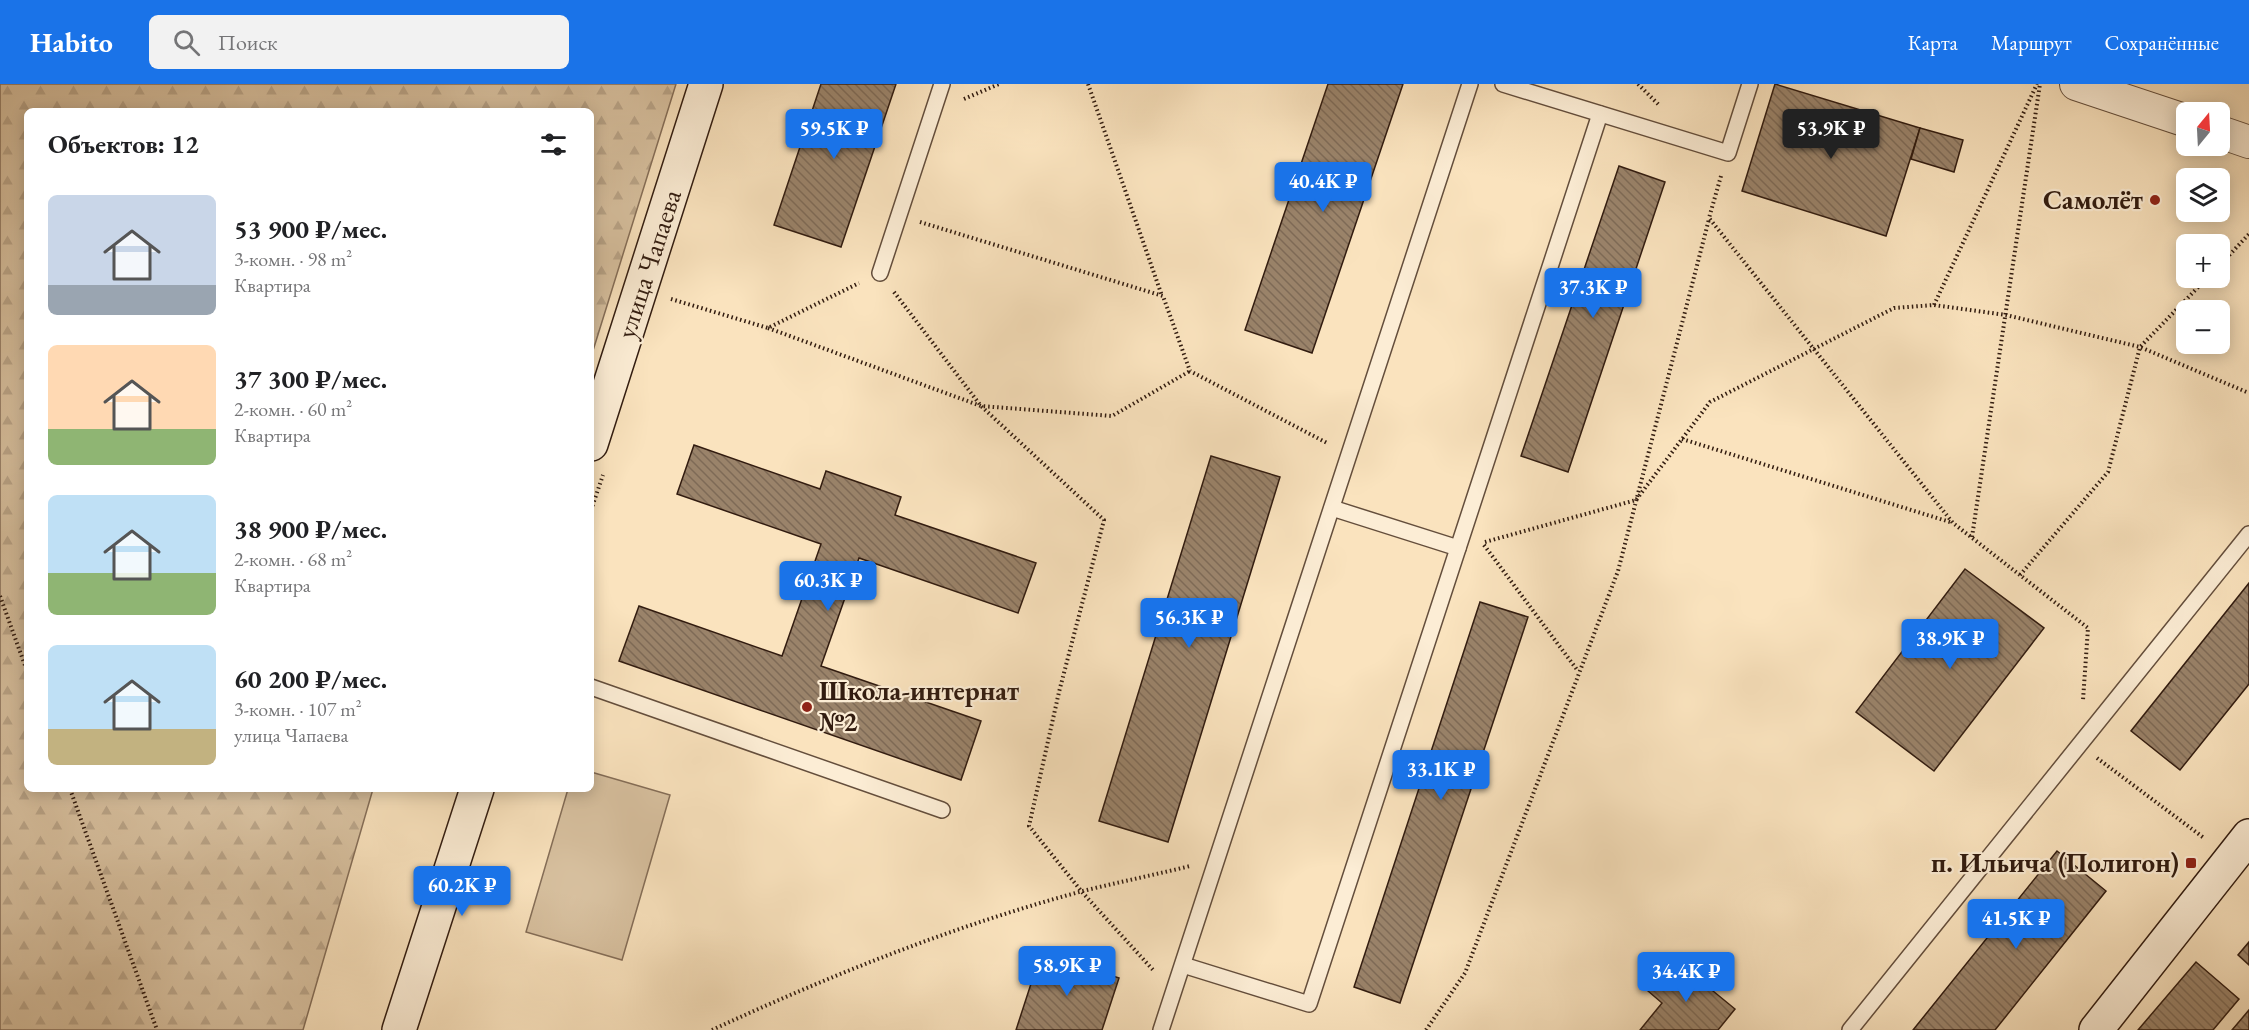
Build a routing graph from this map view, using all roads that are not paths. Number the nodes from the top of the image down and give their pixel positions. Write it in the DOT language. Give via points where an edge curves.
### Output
graph roads {
  1 [pos="706,84"];
  2 [pos="942,84"];
  3 [pos="1470,84"];
  4 [pos="1503,84"];
  5 [pos="1750,84"];
  6 [pos="2076,84"];
  7 [pos="1600,114"];
  8 [pos="2176,117"];
  9 [pos="2230,135"];
  10 [pos="2249,142"];
  11 [pos="880,273"];
  12 [pos="594,435"];
  13 [pos="1332,507"];
  14 [pos="2249,534"];
  15 [pos="1458,548"];
  16 [pos="594,688"];
  17 [pos="476,792"];
  18 [pos="942,810"];
  19 [pos="2240,847"];
  20 [pos="1183,965"];
  21 [pos="399,1030"];
  22 [pos="1161,1030"];
  23 [pos="1850,1030"];
  24 [pos="2096,1030"];
  1 -- 12 [label="street, улица Чапаева"];
  2 -- 11 [label="lane"];
  3 -- 13 [label="lane"];
  4 -- 7 [label="lane"];
  5 -- 7 [label="lane" via="1728,153"];
  6 -- 8 [label="street"];
  7 -- 15 [label="lane"];
  9 -- 10 [label="street"];
  13 -- 15 [label="lane"];
  13 -- 20 [label="lane"];
  14 -- 23 [label="lane"];
  15 -- 20 [label="lane" via="1309,1004"];
  16 -- 18 [label="lane"];
  17 -- 21 [label="street"];
  19 -- 24 [label="street"];
  20 -- 22 [label="lane"];
}
